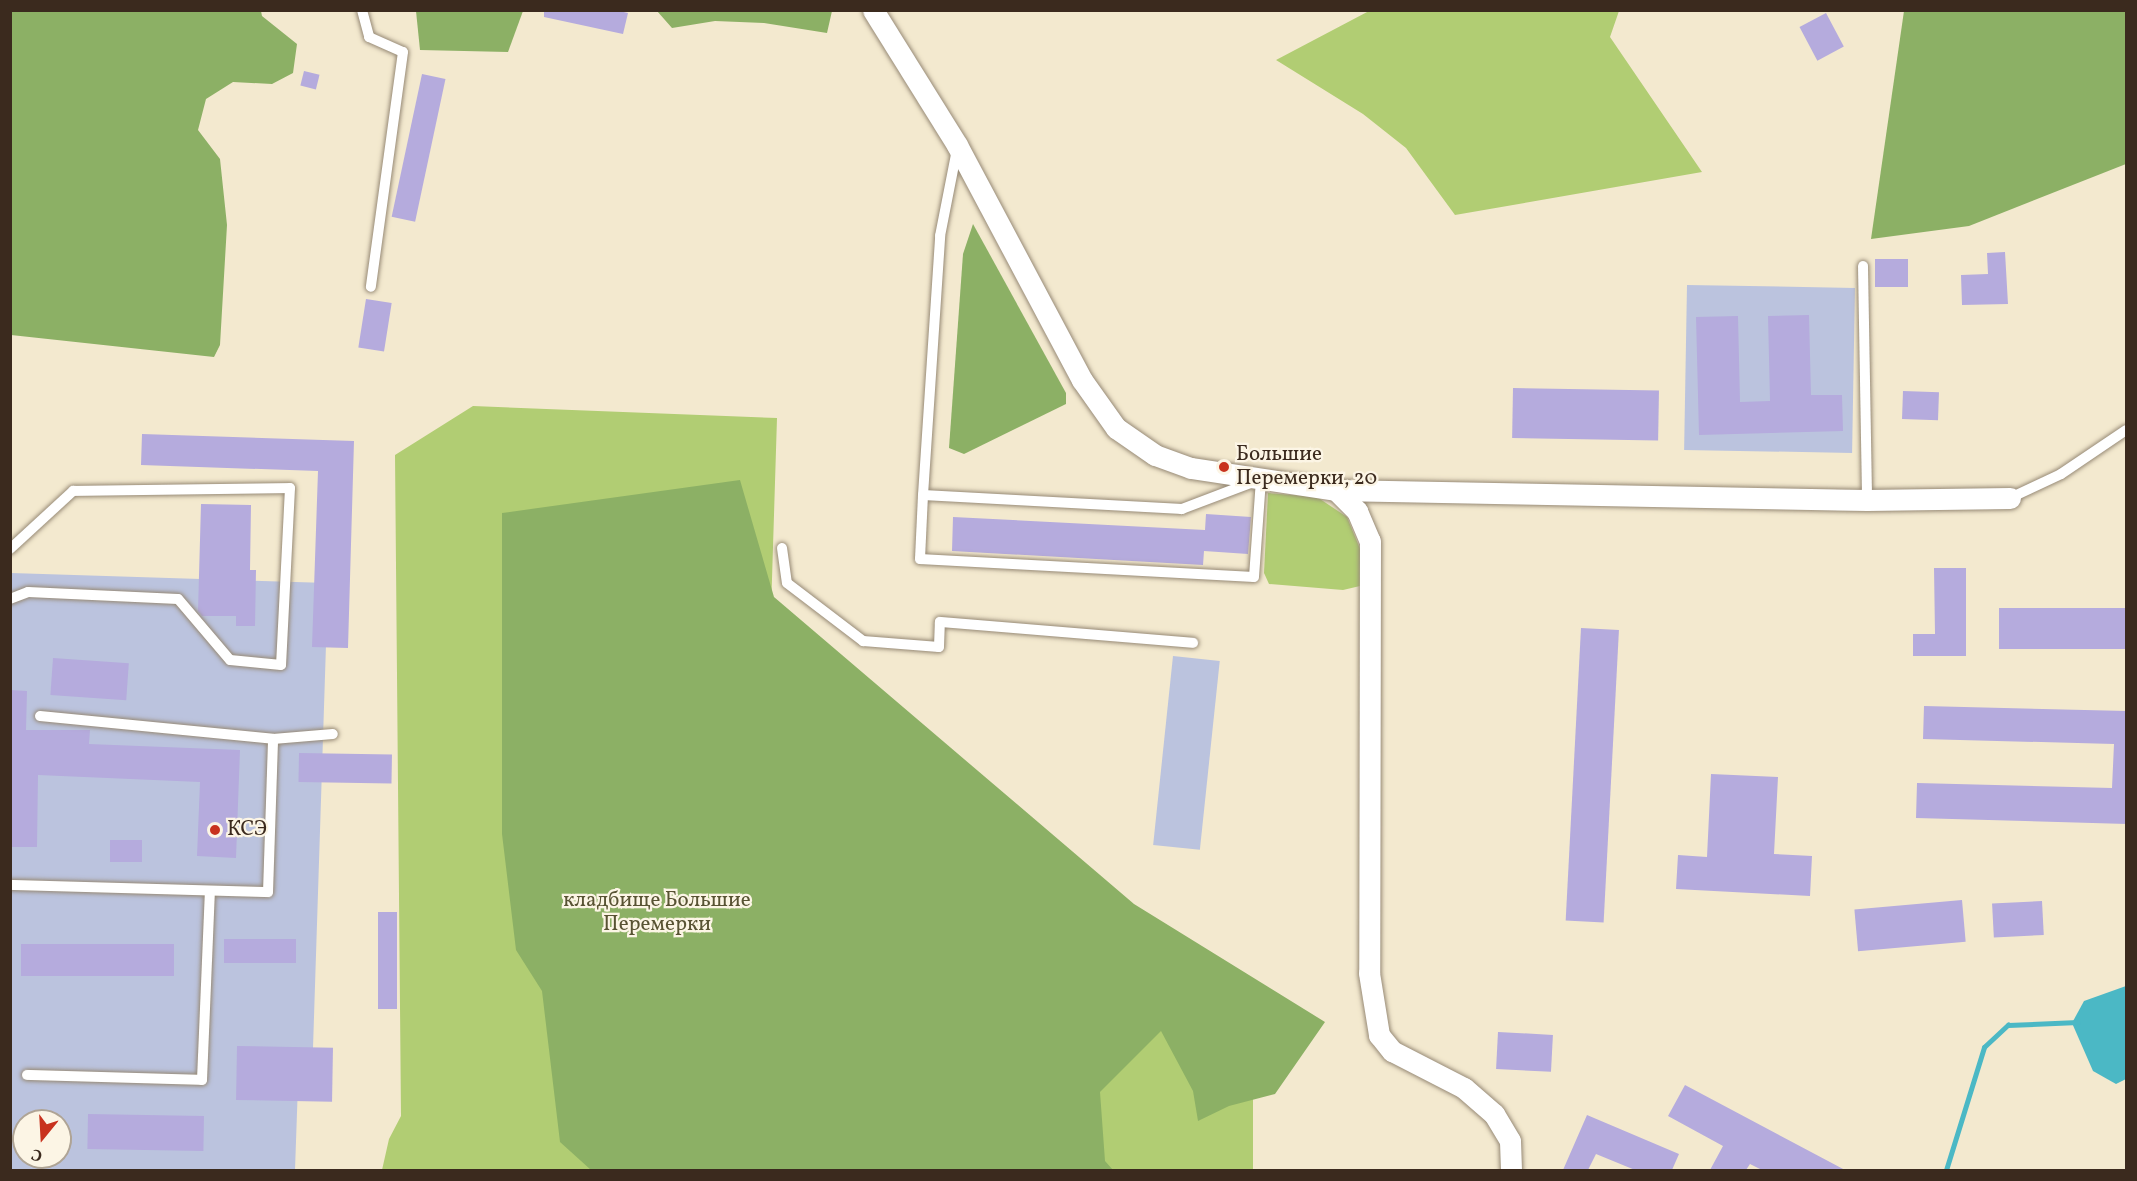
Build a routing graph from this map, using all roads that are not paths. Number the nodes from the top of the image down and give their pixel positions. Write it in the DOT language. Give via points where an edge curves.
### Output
graph roads {
  1 [pos="362,10"];
  2 [pos="873,10"];
  3 [pos="957,146"];
  4 [pos="1863,266"];
  5 [pos="371,287"];
  6 [pos="2127,430"];
  7 [pos="1261,479"];
  8 [pos="1336,490"];
  9 [pos="923,495"];
  10 [pos="2010,498"];
  11 [pos="1867,500"];
  12 [pos="782,548"];
  13 [pos="10,549"];
  14 [pos="10,599"];
  15 [pos="1193,643"];
  16 [pos="40,716"];
  17 [pos="333,734"];
  18 [pos="273,738"];
  19 [pos="10,885"];
  20 [pos="210,891"];
  21 [pos="27,1075"];
  22 [pos="1511,1170"];
  1 -- 5 [label="lane" via="369,37 403,52"];
  2 -- 3 [label="street"];
  3 -- 7 [label="street" via="1082,380 1116,428 1140,447 1173,462"];
  3 -- 9 [label="lane" via="940,236"];
  4 -- 11 [label="lane"];
  6 -- 10 [label="lane" via="2061,474"];
  7 -- 8 [label="street"];
  7 -- 9 [label="lane" via="1182,509"];
  7 -- 9 [label="lane" via="1254,577 921,559"];
  8 -- 11 [label="street"];
  8 -- 22 [label="street" via="1358,511 1370,541 1373,603 1369,973 1379,1035 1402,1058 1464,1088 1494,1114 1510,1141"];
  10 -- 11 [label="street"];
  12 -- 15 [label="lane" via="787,583 863,641 939,646 940,622"];
  13 -- 14 [label="lane" via="73,491 290,488 281,665 230,660 178,599 28,592"];
  16 -- 18 [label="lane"];
  17 -- 18 [label="lane"];
  18 -- 20 [label="lane" via="268,892"];
  19 -- 20 [label="lane"];
  20 -- 21 [label="lane" via="202,1080"];
}
